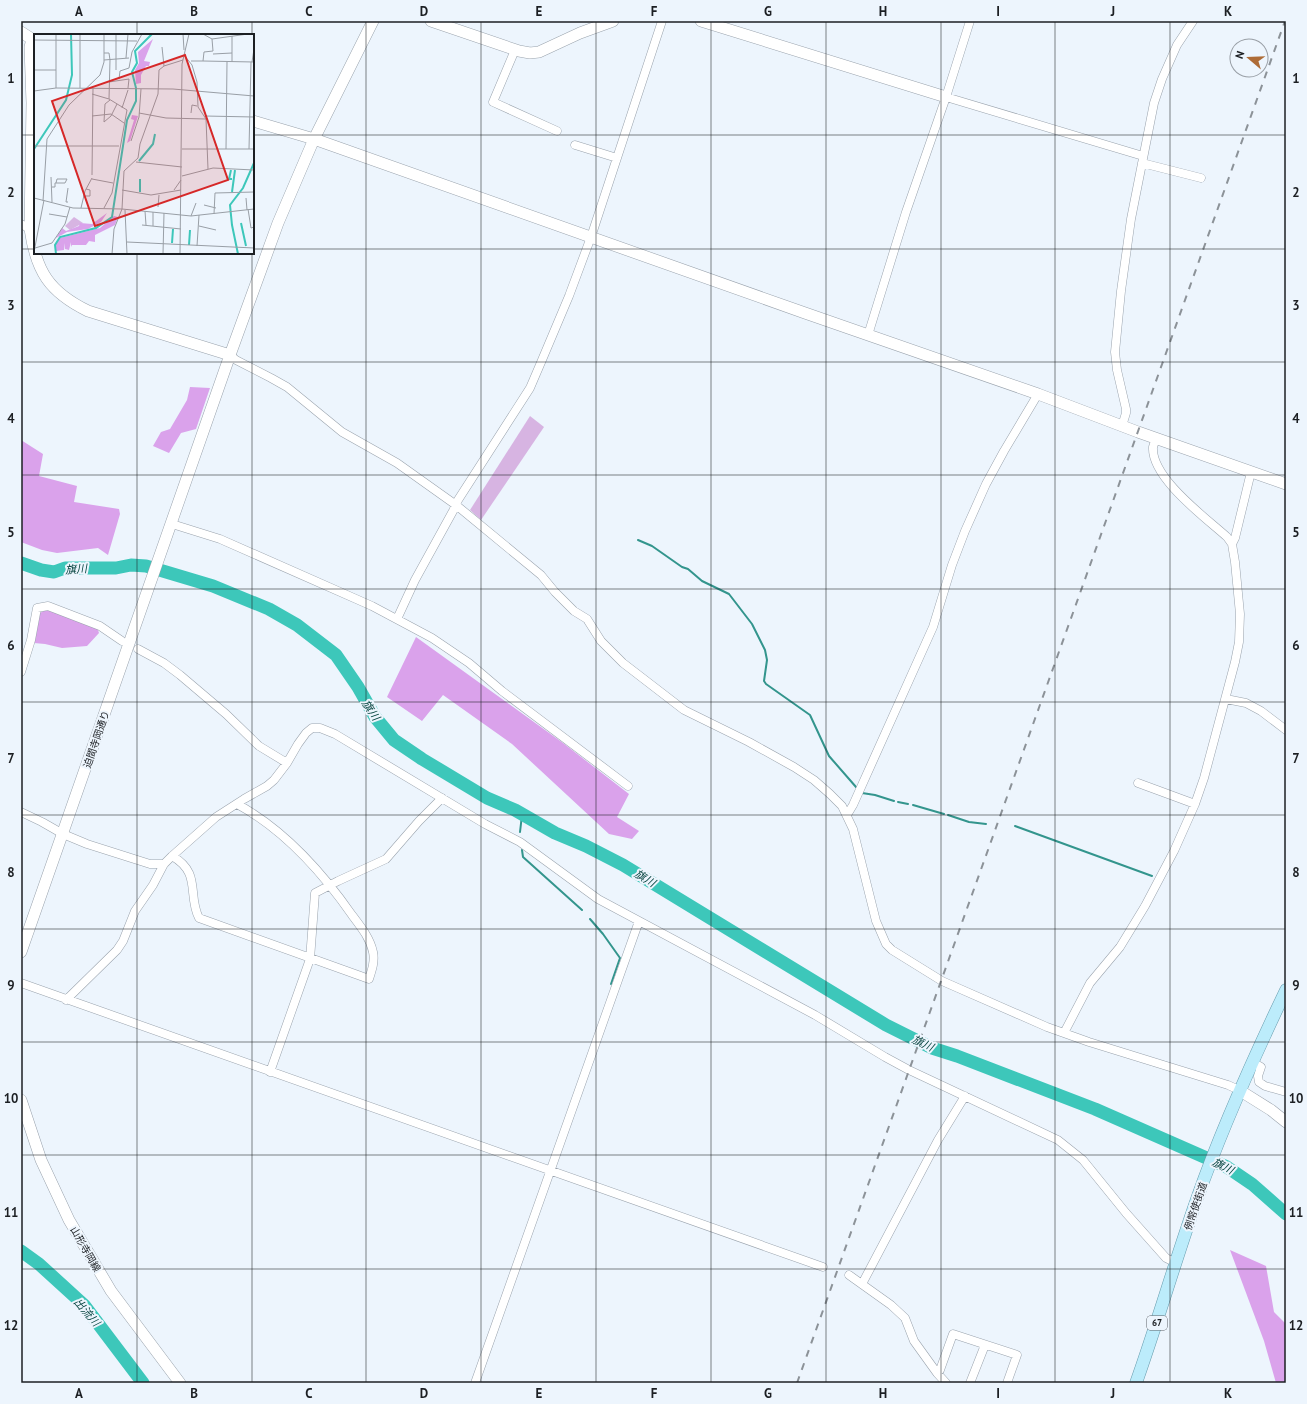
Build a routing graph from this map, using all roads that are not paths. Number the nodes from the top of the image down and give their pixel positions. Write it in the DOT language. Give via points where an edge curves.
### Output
graph roads {
  1 [pos="373,21"];
  2 [pos="430,21"];
  3 [pos="613,21"];
  4 [pos="662,21"];
  5 [pos="701,21"];
  6 [pos="970,21"];
  7 [pos="1192,21"];
  8 [pos="21,32"];
  9 [pos="33,40"];
  10 [pos="515,50"];
  11 [pos="946,97"];
  12 [pos="254,121"];
  13 [pos="558,131"];
  14 [pos="314,139"];
  15 [pos="575,145"];
  16 [pos="617,158"];
  17 [pos="1142,159"];
  18 [pos="1201,178"];
  19 [pos="25,227"];
  20 [pos="591,237"];
  21 [pos="34,252"];
  22 [pos="35,254"];
  23 [pos="868,335"];
  24 [pos="230,355"];
  25 [pos="1038,394"];
  26 [pos="1122,426"];
  27 [pos="1156,438"];
  28 [pos="1251,472"];
  29 [pos="1286,484"];
  30 [pos="456,505"];
  31 [pos="171,525"];
  32 [pos="1232,544"];
  33 [pos="398,620"];
  34 [pos="122,641"];
  35 [pos="138,649"];
  36 [pos="21,672"];
  37 [pos="1226,699"];
  38 [pos="1286,730"];
  39 [pos="287,764"];
  40 [pos="1138,783"];
  41 [pos="628,786"];
  42 [pos="442,798"];
  43 [pos="237,804"];
  44 [pos="1195,804"];
  45 [pos="21,812"];
  46 [pos="846,815"];
  47 [pos="63,834"];
  48 [pos="172,856"];
  49 [pos="164,864"];
  50 [pos="330,885"];
  51 [pos="639,921"];
  52 [pos="21,952"];
  53 [pos="310,959"];
  54 [pos="21,983"];
  55 [pos="1286,990"];
  56 [pos="66,1000"];
  57 [pos="1064,1033"];
  58 [pos="1252,1062"];
  59 [pos="270,1072"];
  60 [pos="1286,1092"];
  61 [pos="1237,1095"];
  62 [pos="965,1096"];
  63 [pos="21,1100"];
  64 [pos="1286,1122"];
  65 [pos="550,1170"];
  66 [pos="1176,1263"];
  67 [pos="823,1267"];
  68 [pos="849,1275"];
  69 [pos="862,1284"];
  70 [pos="985,1345"];
  71 [pos="937,1373"];
  72 [pos="180,1383"];
  73 [pos="475,1383"];
  74 [pos="946,1383"];
  75 [pos="970,1383"];
  76 [pos="1007,1383"];
  77 [pos="1136,1383"];
  1 -- 14 [label="street, 迫間寺岡通り"];
  2 -- 10 [label="street"];
  3 -- 10 [label="street" via="539,52"];
  4 -- 16 [label="street"];
  5 -- 11 [label="street"];
  6 -- 11 [label="street"];
  7 -- 17 [label="street" via="1177,45 1162,79"];
  8 -- 9 [label="street"];
  9 -- 19 [label="street" via="30,48 32,103"];
  10 -- 13 [label="street" via="493,102"];
  11 -- 17 [label="street"];
  11 -- 23 [label="street" via="906,212"];
  12 -- 14 [label="street"];
  14 -- 20 [label="street"];
  14 -- 24 [label="street, 迫間寺岡通り" via="278,223"];
  15 -- 16 [label="street"];
  16 -- 20 [label="street"];
  17 -- 18 [label="street"];
  17 -- 26 [label="street" via="1128,237 1115,352 1126,409"];
  19 -- 21 [label="street"];
  20 -- 23 [label="street"];
  20 -- 30 [label="street" via="530,388"];
  22 -- 24 [label="street" via="46,278 72,303 88,311"];
  23 -- 25 [label="street"];
  24 -- 30 [label="street" via="283,384 342,432 397,463"];
  24 -- 31 [label="street, 迫間寺岡通り"];
  25 -- 26 [label="street"];
  25 -- 46 [label="street" via="1004,451 973,514 952,565 933,627 853,805"];
  26 -- 27 [label="street"];
  27 -- 28 [label="street"];
  27 -- 32 [label="street" via="1153,446 1156,458 1170,484"];
  28 -- 29 [label="street"];
  28 -- 32 [label="street"];
  30 -- 33 [label="street" via="415,580"];
  30 -- 46 [label="street" via="541,575 574,611 587,619 601,641 623,663 684,710 749,742 814,780 836,799"];
  31 -- 33 [label="street" via="220,539"];
  31 -- 47 [label="street, 迫間寺岡通り"];
  32 -- 37 [label="street" via="1240,628 1236,662"];
  33 -- 41 [label="street" via="432,638 469,663"];
  34 -- 36 [label="street" via="100,626 48,606 37,608"];
  35 -- 39 [label="street" via="180,674 259,746"];
  37 -- 38 [label="street" via="1246,703"];
  37 -- 44 [label="street" via="1214,747"];
  39 -- 42 [label="street" via="306,733 312,728 320,728 335,734"];
  39 -- 43 [label="street" via="267,786"];
  40 -- 44 [label="street"];
  42 -- 50 [label="street" via="386,859"];
  42 -- 51 [label="street" via="520,842 598,899"];
  43 -- 48 [label="street" via="216,817"];
  43 -- 50 [label="street" via="273,828"];
  44 -- 57 [label="street" via="1167,866 1145,906 1120,947 1090,983"];
  45 -- 47 [label="street"];
  46 -- 57 [label="street" via="855,835 876,921 886,944 892,950 942,981"];
  47 -- 49 [label="street" via="150,864"];
  47 -- 52 [label="street, 迫間寺岡通り"];
  48 -- 49 [label="street"];
  48 -- 53 [label="street" via="189,872 199,918"];
  49 -- 56 [label="street" via="135,911 117,950"];
  50 -- 53 [label="street" via="315,893"];
  50 -- 53 [label="street" via="370,942 374,956 372,969 369,979"];
  51 -- 62 [label="street" via="815,1015 885,1058"];
  51 -- 65 [label="street"];
  53 -- 59 [label="street"];
  54 -- 56 [label="street"];
  55 -- 58 [label="main road, 例幣使街道 / 67"];
  56 -- 59 [label="street"];
  57 -- 61 [label="street" via="1228,1085"];
  58 -- 60 [label="street" via="1261,1067 1258,1082"];
  58 -- 61 [label="main road, 例幣使街道 / 67"];
  59 -- 65 [label="street"];
  61 -- 64 [label="street" via="1266,1106"];
  61 -- 66 [label="main road, 例幣使街道 / 67" via="1198,1195"];
  62 -- 66 [label="street" via="1058,1140 1073,1151 1166,1258"];
  62 -- 69 [label="street" via="938,1140"];
  63 -- 72 [label="street, 山形寺岡線" via="42,1160 69,1220 111,1291"];
  65 -- 67 [label="street"];
  65 -- 73 [label="street"];
  66 -- 77 [label="main road, 例幣使街道 / 67"];
  68 -- 69 [label="street"];
  69 -- 71 [label="street" via="905,1318 914,1341"];
  70 -- 71 [label="street" via="953,1334"];
  70 -- 75 [label="street"];
  70 -- 76 [label="street" via="1017,1355"];
  71 -- 74 [label="street"];
}
